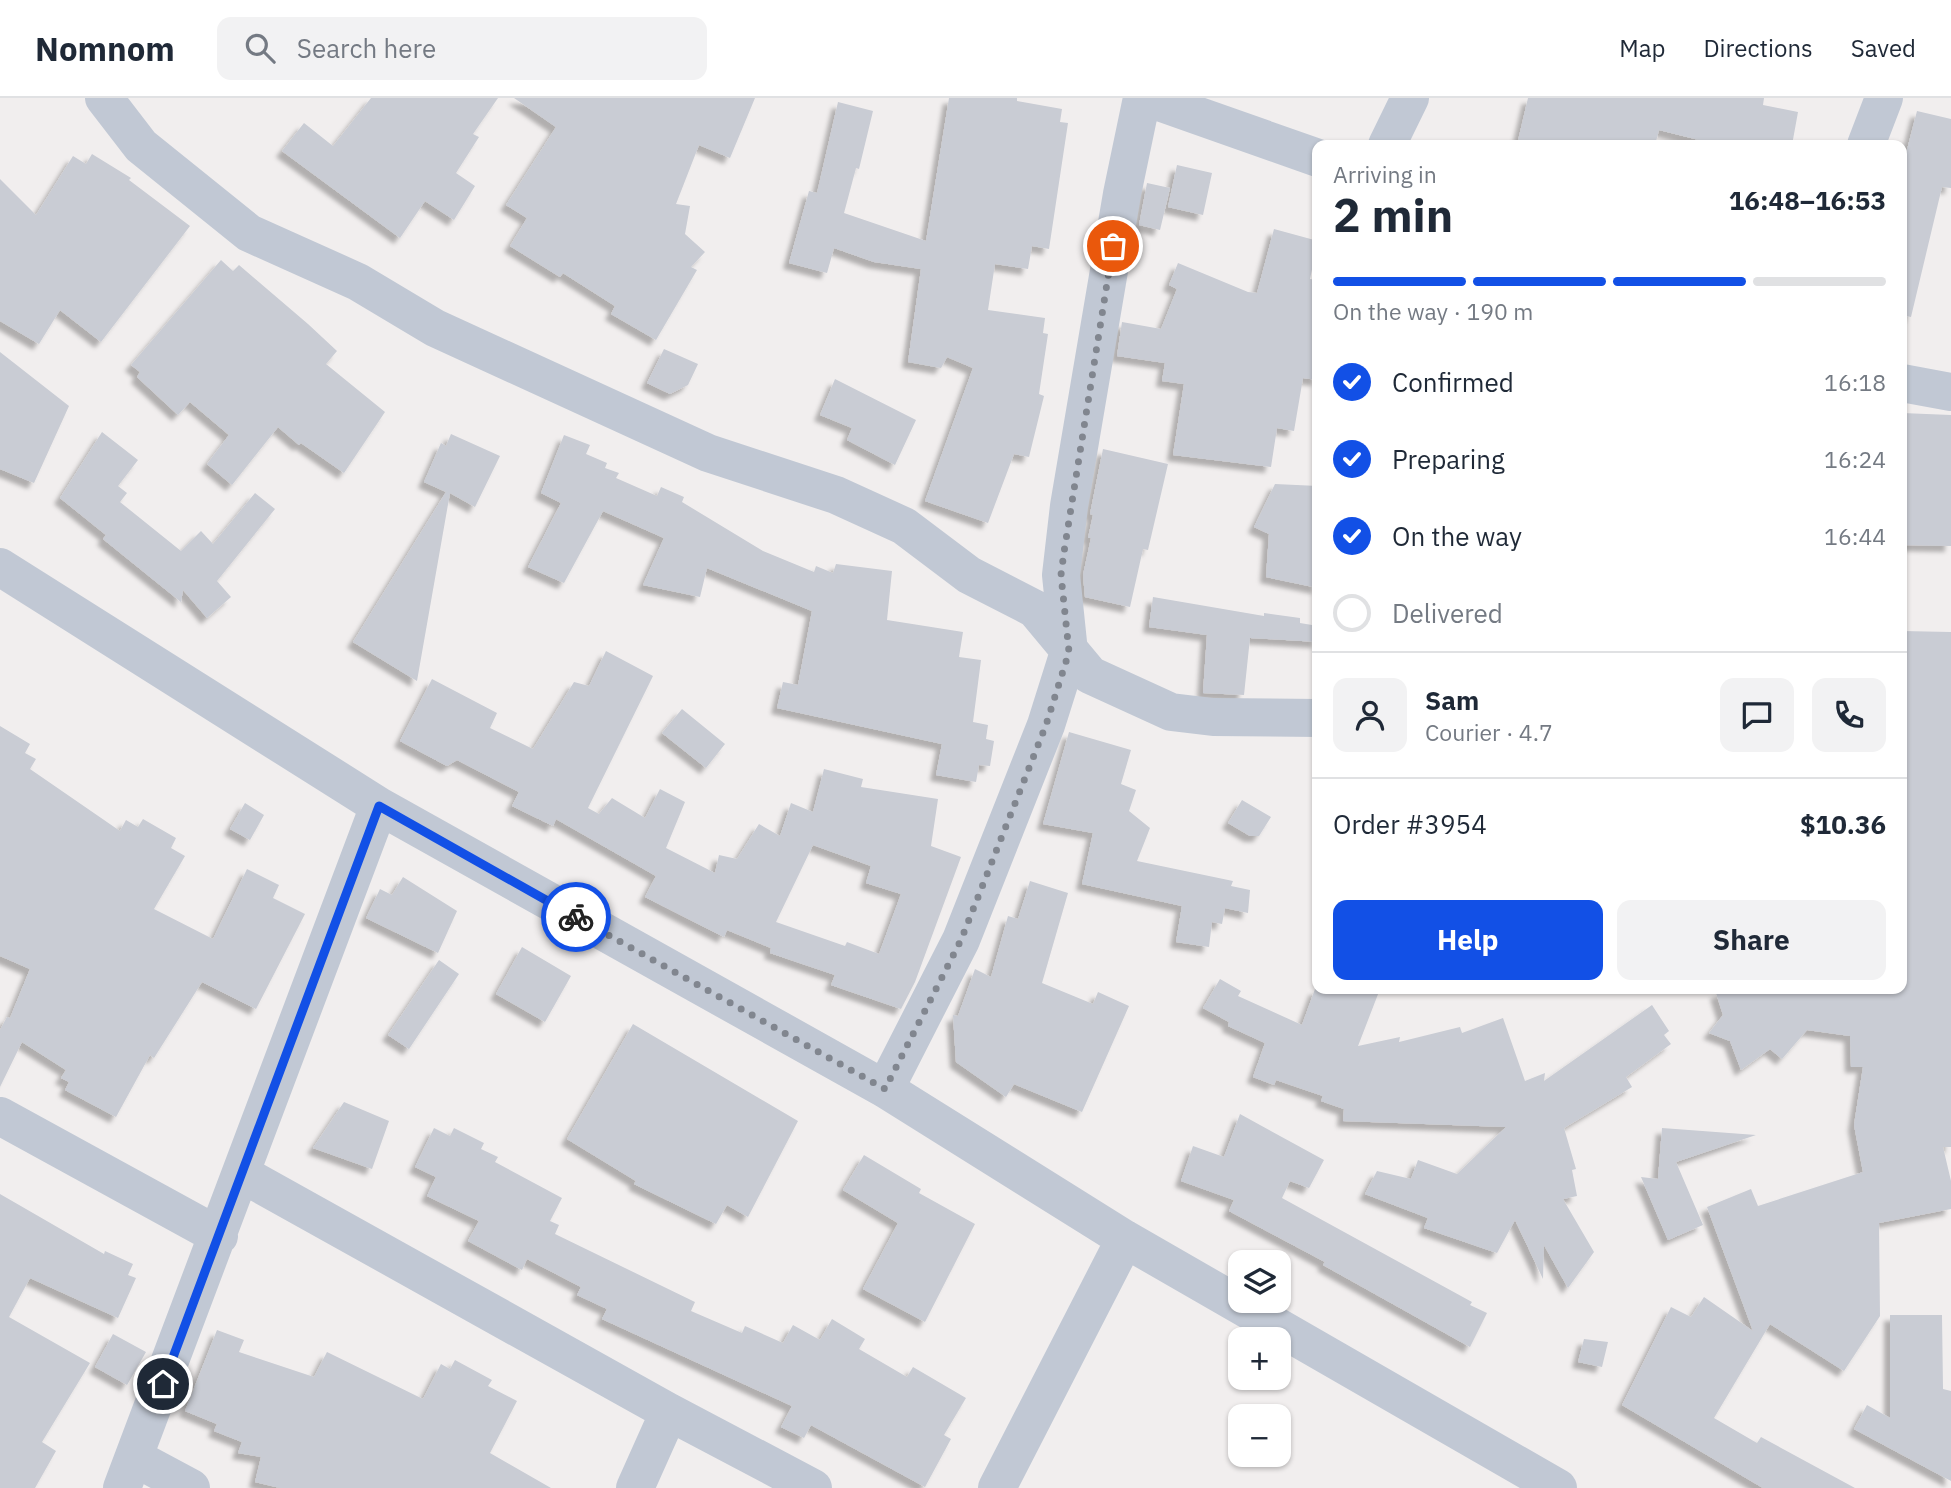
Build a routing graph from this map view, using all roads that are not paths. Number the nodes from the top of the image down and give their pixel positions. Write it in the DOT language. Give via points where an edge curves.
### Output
graph roads {
  1 [pos="104,98"];
  2 [pos="1142,98"];
  3 [pos="1149,98"];
  4 [pos="1410,98"];
  5 [pos="1884,98"];
  6 [pos="1389,140"];
  7 [pos="1868,140"];
  8 [pos="1312,156"];
  9 [pos="1907,384"];
  10 [pos="1951,392"];
  11 [pos="0,567"];
  12 [pos="1069,652"];
  13 [pos="1312,718"];
  14 [pos="379,806"];
  15 [pos="885,1089"];
  16 [pos="0,1116"];
  17 [pos="242,1174"];
  18 [pos="219,1236"];
  19 [pos="1125,1239"];
  20 [pos="669,1412"];
  21 [pos="129,1473"];
  22 [pos="191,1488"];
  23 [pos="635,1488"];
  24 [pos="813,1488"];
  25 [pos="998,1488"];
  26 [pos="1558,1488"];
  1 -- 12 [label="street" via="141,146 249,233 358,282 435,328 708,453 836,495 904,527 969,575 1035,609"];
  2 -- 12 [label="street" via="1069,506 1061,575"];
  3 -- 8 [label="street"];
  4 -- 6 [label="street"];
  5 -- 7 [label="street"];
  9 -- 10 [label="street"];
  11 -- 14 [label="street"];
  12 -- 13 [label="street" via="1090,675 1171,712"];
  12 -- 15 [label="street" via="1046,725 961,940"];
  14 -- 15 [label="street"];
  14 -- 17 [label="street"];
  15 -- 19 [label="street"];
  16 -- 18 [label="street"];
  17 -- 18 [label="street"];
  17 -- 20 [label="street"];
  18 -- 21 [label="street"];
  19 -- 25 [label="street"];
  19 -- 26 [label="street"];
  20 -- 23 [label="street"];
  20 -- 24 [label="street"];
  21 -- 22 [label="street"];
}
